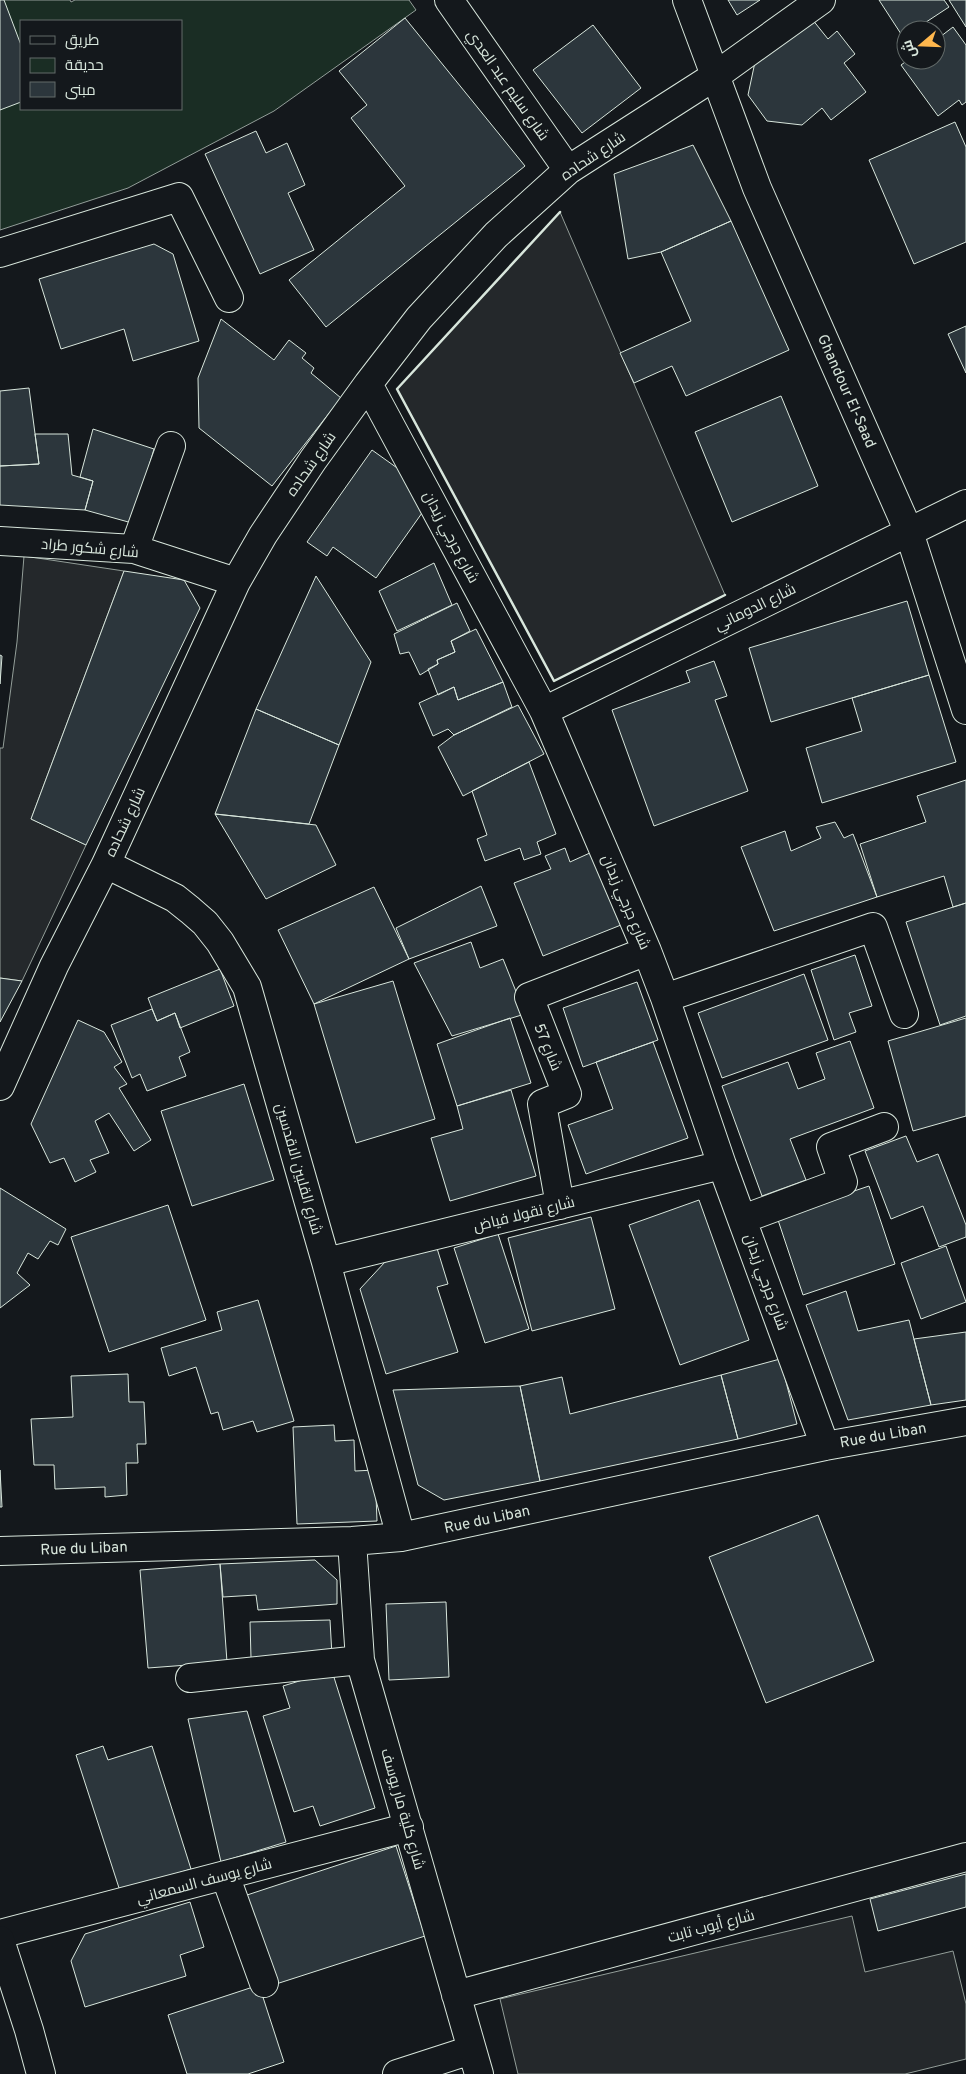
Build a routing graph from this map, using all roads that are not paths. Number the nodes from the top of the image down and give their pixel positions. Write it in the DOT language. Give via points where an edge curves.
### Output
graph roads {
  1 [pos="449,0"];
  2 [pos="687,0"];
  3 [pos="821,0"];
  4 [pos="715,76"];
  5 [pos="568,170"];
  6 [pos="0,253"];
  7 [pos="229,298"];
  8 [pos="368,384"];
  9 [pos="171,446"];
  10 [pos="966,504"];
  11 [pos="908,532"];
  12 [pos="0,541"];
  13 [pos="134,548"];
  14 [pos="236,582"];
  15 [pos="544,710"];
  16 [pos="966,710"];
  17 [pos="106,864"];
  18 [pos="647,952"];
  19 [pos="665,998"];
  20 [pos="904,1014"];
  21 [pos="0,1086"];
  22 [pos="884,1128"];
  23 [pos="722,1165"];
  24 [pos="560,1205"];
  25 [pos="743,1219"];
  26 [pos="326,1262"];
  27 [pos="966,1421"];
  28 [pos="825,1446"];
  29 [pos="401,1537"];
  30 [pos="352,1540"];
  31 [pos="0,1551"];
  32 [pos="360,1660"];
  33 [pos="190,1678"];
  34 [pos="409,1827"];
  35 [pos="966,1857"];
  36 [pos="225,1875"];
  37 [pos="0,1934"];
  38 [pos="0,1940"];
  39 [pos="264,1983"];
  40 [pos="456,1995"];
  41 [pos="475,2062"];
  42 [pos="40,2074"];
  43 [pos="397,2074"];
  1 -- 5 [label="main road, شارع سليم عبد العدي"];
  2 -- 4 [label="main road, Ghandour El-Saad"];
  3 -- 4 [label="main road, شارع شحاده"];
  4 -- 5 [label="main road, شارع شحاده"];
  4 -- 11 [label="main road, Ghandour El-Saad" via="757,188"];
  5 -- 8 [label="main road, شارع شحاده" via="496,235 425,311"];
  6 -- 7 [label="main road" via="179,197"];
  8 -- 14 [label="main road, شارع شحاده" via="313,460"];
  8 -- 15 [label="main road, شارع جرجي زيدان"];
  9 -- 13 [label="main road"];
  10 -- 11 [label="main road, شارع الدوماني"];
  11 -- 15 [label="main road, شارع الدوماني"];
  11 -- 16 [label="main road, Ghandour El-Saad"];
  12 -- 13 [label="main road, شارع شكور طراد"];
  13 -- 14 [label="main road, شارع شكور طراد"];
  14 -- 17 [label="main road, شارع شحاده"];
  15 -- 18 [label="main road, شارع جرجي زيدان"];
  17 -- 21 [label="main road, شارع شحاده" via="54,966"];
  17 -- 26 [label="main road, شارع القلبين الاقدسين" via="175,898 205,923 233,961 247,987"];
  18 -- 19 [label="main road, شارع جرجي زيدان"];
  18 -- 24 [label="main road, شارع 57" via="528,997 566,1094 542,1104"];
  19 -- 20 [label="main road" via="873,927"];
  19 -- 23 [label="main road, شارع جرجي زيدان"];
  22 -- 25 [label="main road" via="832,1147 843,1182"];
  23 -- 24 [label="main road, شارع نقولا فياض"];
  23 -- 25 [label="main road, شارع جرجي زيدان"];
  24 -- 26 [label="main road, شارع نقولا فياض"];
  25 -- 28 [label="main road, شارع جرجي زيدان"];
  26 -- 29 [label="main road, شارع القلبين الاقدسين"];
  27 -- 28 [label="main road, Rue du Liban"];
  28 -- 29 [label="main road, Rue du Liban"];
  29 -- 30 [label="main road, Rue du Liban"];
  30 -- 31 [label="main road, Rue du Liban"];
  30 -- 32 [label="main road, شارع كلية مار يوسف"];
  32 -- 33 [label="main road"];
  32 -- 34 [label="main road, شارع كلية مار يوسف"];
  34 -- 36 [label="main road, شارع يوسف السمعاني"];
  34 -- 40 [label="main road, شارع كلية مار يوسف"];
  35 -- 40 [label="main road, شارع أيوب تابت"];
  36 -- 37 [label="main road, شارع يوسف السمعاني"];
  36 -- 39 [label="main road"];
  38 -- 42 [label="main road"];
  40 -- 41 [label="main road, شارع كلية مار يوسف"];
  41 -- 43 [label="main road"];
}
